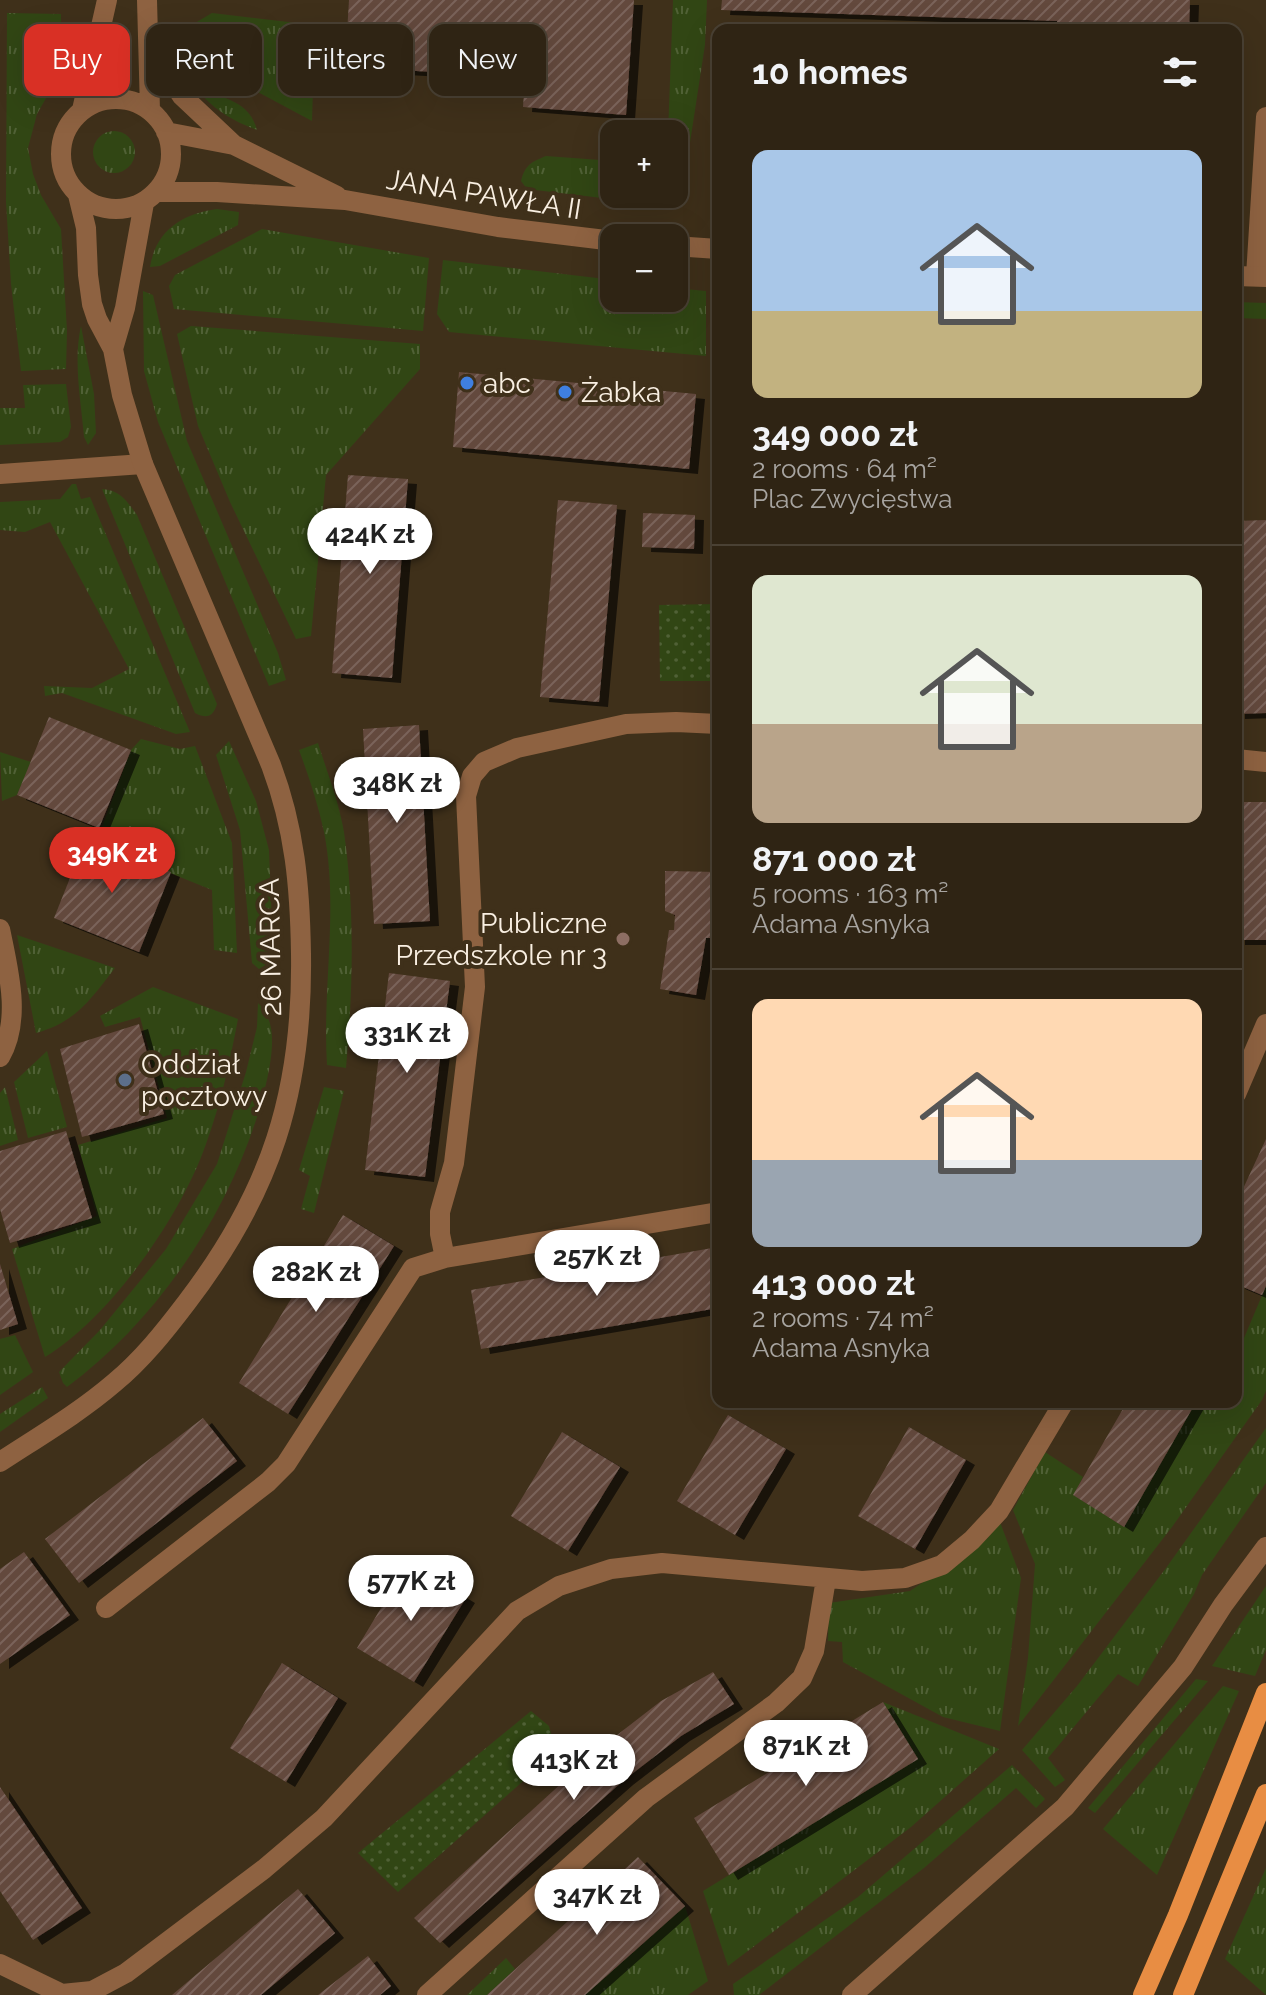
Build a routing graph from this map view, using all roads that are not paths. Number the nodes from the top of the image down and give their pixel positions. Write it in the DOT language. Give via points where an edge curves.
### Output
graph roads {
  1 [pos="107,0"];
  2 [pos="147,0"];
  3 [pos="148,24"];
  4 [pos="150,96"];
  5 [pos="182,96"];
  6 [pos="82,110"];
  7 [pos="150,110"];
  8 [pos="1266,117"];
  9 [pos="166,132"];
  10 [pos="234,145"];
  11 [pos="78,195"];
  12 [pos="151,198"];
  13 [pos="345,200"];
  14 [pos="600,239"];
  15 [pos="688,247"];
  16 [pos="712,249"];
  17 [pos="1253,276"];
  18 [pos="113,349"];
  19 [pos="143,464"];
  20 [pos="0,474"];
  21 [pos="712,724"];
  22 [pos="1242,760"];
  23 [pos="1266,762"];
  24 [pos="0,929"];
  25 [pos="1266,1024"];
  26 [pos="0,1057"];
  27 [pos="1242,1080"];
  28 [pos="712,1213"];
  29 [pos="445,1258"];
  30 [pos="1060,1408"];
  31 [pos="0,1462"];
  32 [pos="1266,1547"];
  33 [pos="826,1579"];
  34 [pos="106,1608"];
  35 [pos="1266,1693"];
  36 [pos="1266,1794"];
  37 [pos="0,1964"];
  38 [pos="427,1995"];
  39 [pos="852,1995"];
  40 [pos="1143,1995"];
  41 [pos="1183,1995"];
  1 -- 6 [label="street"];
  2 -- 3 [label="street"];
  4 -- 7 [label="street"];
  5 -- 10 [label="street"];
  6 -- 7 [label="street" via="107,99 123,99"];
  6 -- 11 [label="street" via="68,125 60,152 66,180"];
  7 -- 9 [label="street"];
  8 -- 17 [label="street"];
  9 -- 10 [label="street, JANA PAWŁA II"];
  9 -- 12 [label="street" via="171,162"];
  10 -- 13 [label="street, JANA PAWŁA II"];
  11 -- 12 [label="street" via="119,210"];
  11 -- 18 [label="street, 26 MARCA" via="92,304"];
  12 -- 13 [label="street, JANA PAWŁA II" via="217,192"];
  12 -- 18 [label="street, 26 MARCA"];
  13 -- 14 [label="street, JANA PAWŁA II"];
  15 -- 16 [label="street"];
  18 -- 19 [label="street, 26 MARCA"];
  19 -- 20 [label="street"];
  19 -- 31 [label="street, 26 MARCA" via="288,813 301,938 294,1073 282,1127 260,1183 168,1328 115,1382"];
  21 -- 29 [label="street" via="639,724 595,731 517,748 484,762 472,776 466,796 475,987 454,1163 440,1212"];
  22 -- 23 [label="street"];
  24 -- 26 [label="street" via="11,1021"];
  25 -- 27 [label="street"];
  28 -- 29 [label="street"];
  29 -- 34 [label="street" via="413,1268 286,1464"];
  30 -- 33 [label="street" via="999,1511 942,1565 905,1578"];
  32 -- 39 [label="street" via="1183,1667 1065,1807"];
  33 -- 37 [label="street" via="662,1563 611,1569 559,1586 517,1611 324,1818 126,1973 92,1991 62,1994"];
  33 -- 38 [label="street" via="814,1651 802,1678 646,1798"];
  35 -- 40 [label="main road"];
  36 -- 41 [label="main road"];
}
